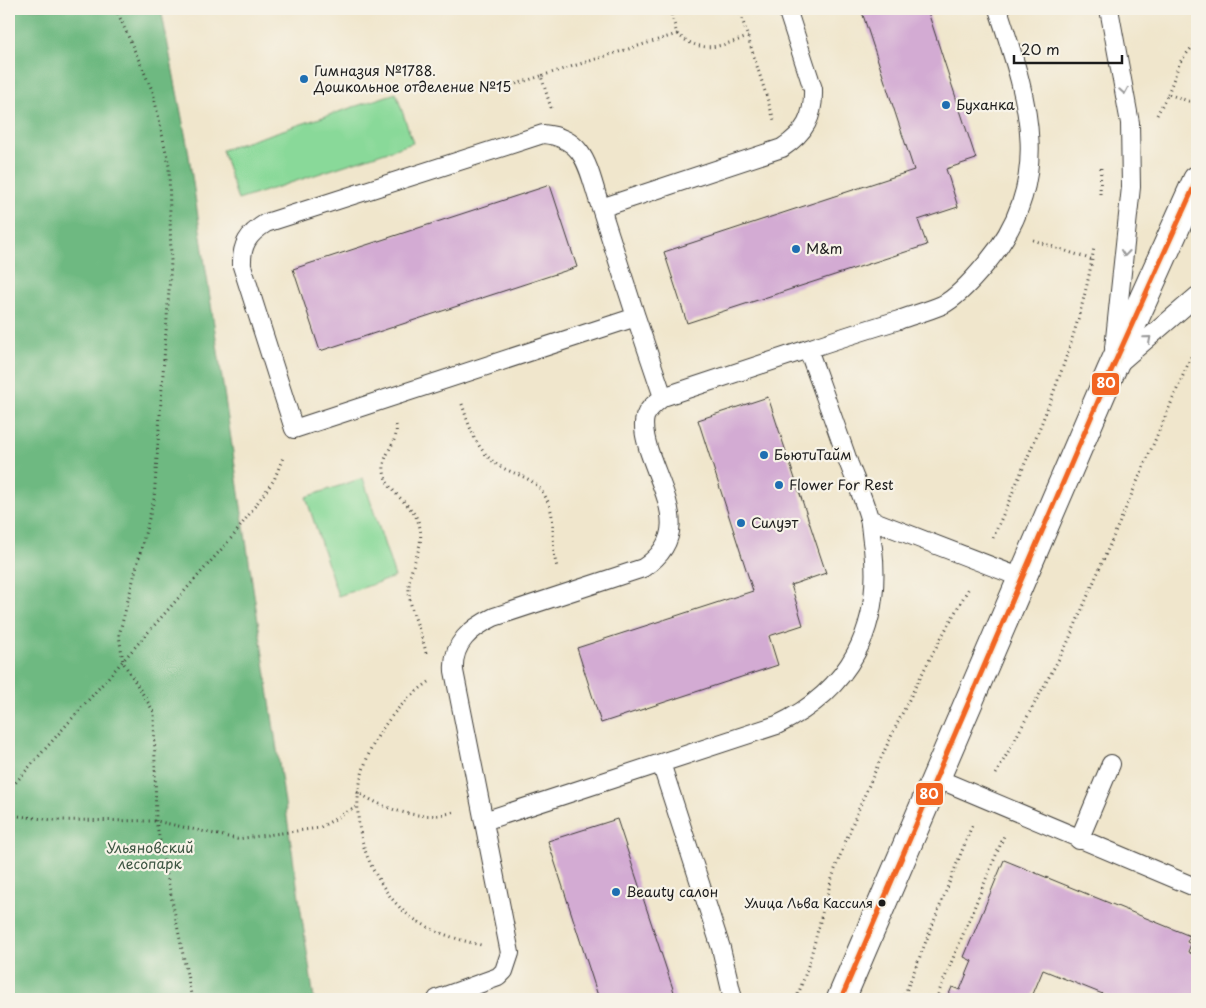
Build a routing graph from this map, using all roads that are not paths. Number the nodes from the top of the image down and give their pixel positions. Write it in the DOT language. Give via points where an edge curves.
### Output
graph roads {
  1 [pos="787,9"];
  2 [pos="998,9"];
  3 [pos="1109,9"];
  4 [pos="1197,180"];
  5 [pos="601,208"];
  6 [pos="1197,296"];
  7 [pos="636,317"];
  8 [pos="808,349"];
  9 [pos="1111,371"];
  10 [pos="663,397"];
  11 [pos="869,519"];
  12 [pos="1022,578"];
  13 [pos="661,763"];
  14 [pos="1111,764"];
  15 [pos="936,778"];
  16 [pos="484,821"];
  17 [pos="1079,840"];
  18 [pos="1197,888"];
  19 [pos="438,999"];
  20 [pos="733,999"];
  21 [pos="842,999"];
  1 -- 5 [label="lane" via="813,89 814,103 805,128 795,139 782,148"];
  2 -- 8 [label="lane" via="1022,85 1031,138 1028,177 1009,232 974,278 944,305"];
  3 -- 9 [label="lane, one-way" via="1130,123 1131,187"];
  4 -- 9 [label="street"];
  5 -- 7 [label="lane"];
  5 -- 7 [label="lane" via="578,149 560,136 543,134 266,223 247,238 243,246 242,266 294,429"];
  9 -- 6 [label="lane, one-way"];
  7 -- 10 [label="lane"];
  8 -- 10 [label="lane"];
  8 -- 11 [label="lane"];
  9 -- 12 [label="street"];
  10 -- 16 [label="lane" via="651,407 645,417 644,428 670,516 667,546 642,568 494,617 474,627 456,652 454,670"];
  11 -- 12 [label="lane"];
  11 -- 13 [label="lane" via="876,573 874,598 858,650 840,679 818,701 777,725"];
  12 -- 15 [label="street"];
  13 -- 16 [label="lane"];
  13 -- 20 [label="lane" via="721,948"];
  14 -- 17 [label="lane"];
  15 -- 17 [label="lane"];
  15 -- 21 [label="street"];
  16 -- 19 [label="lane" via="510,951 508,963 498,978"];
  17 -- 18 [label="lane"];
}
